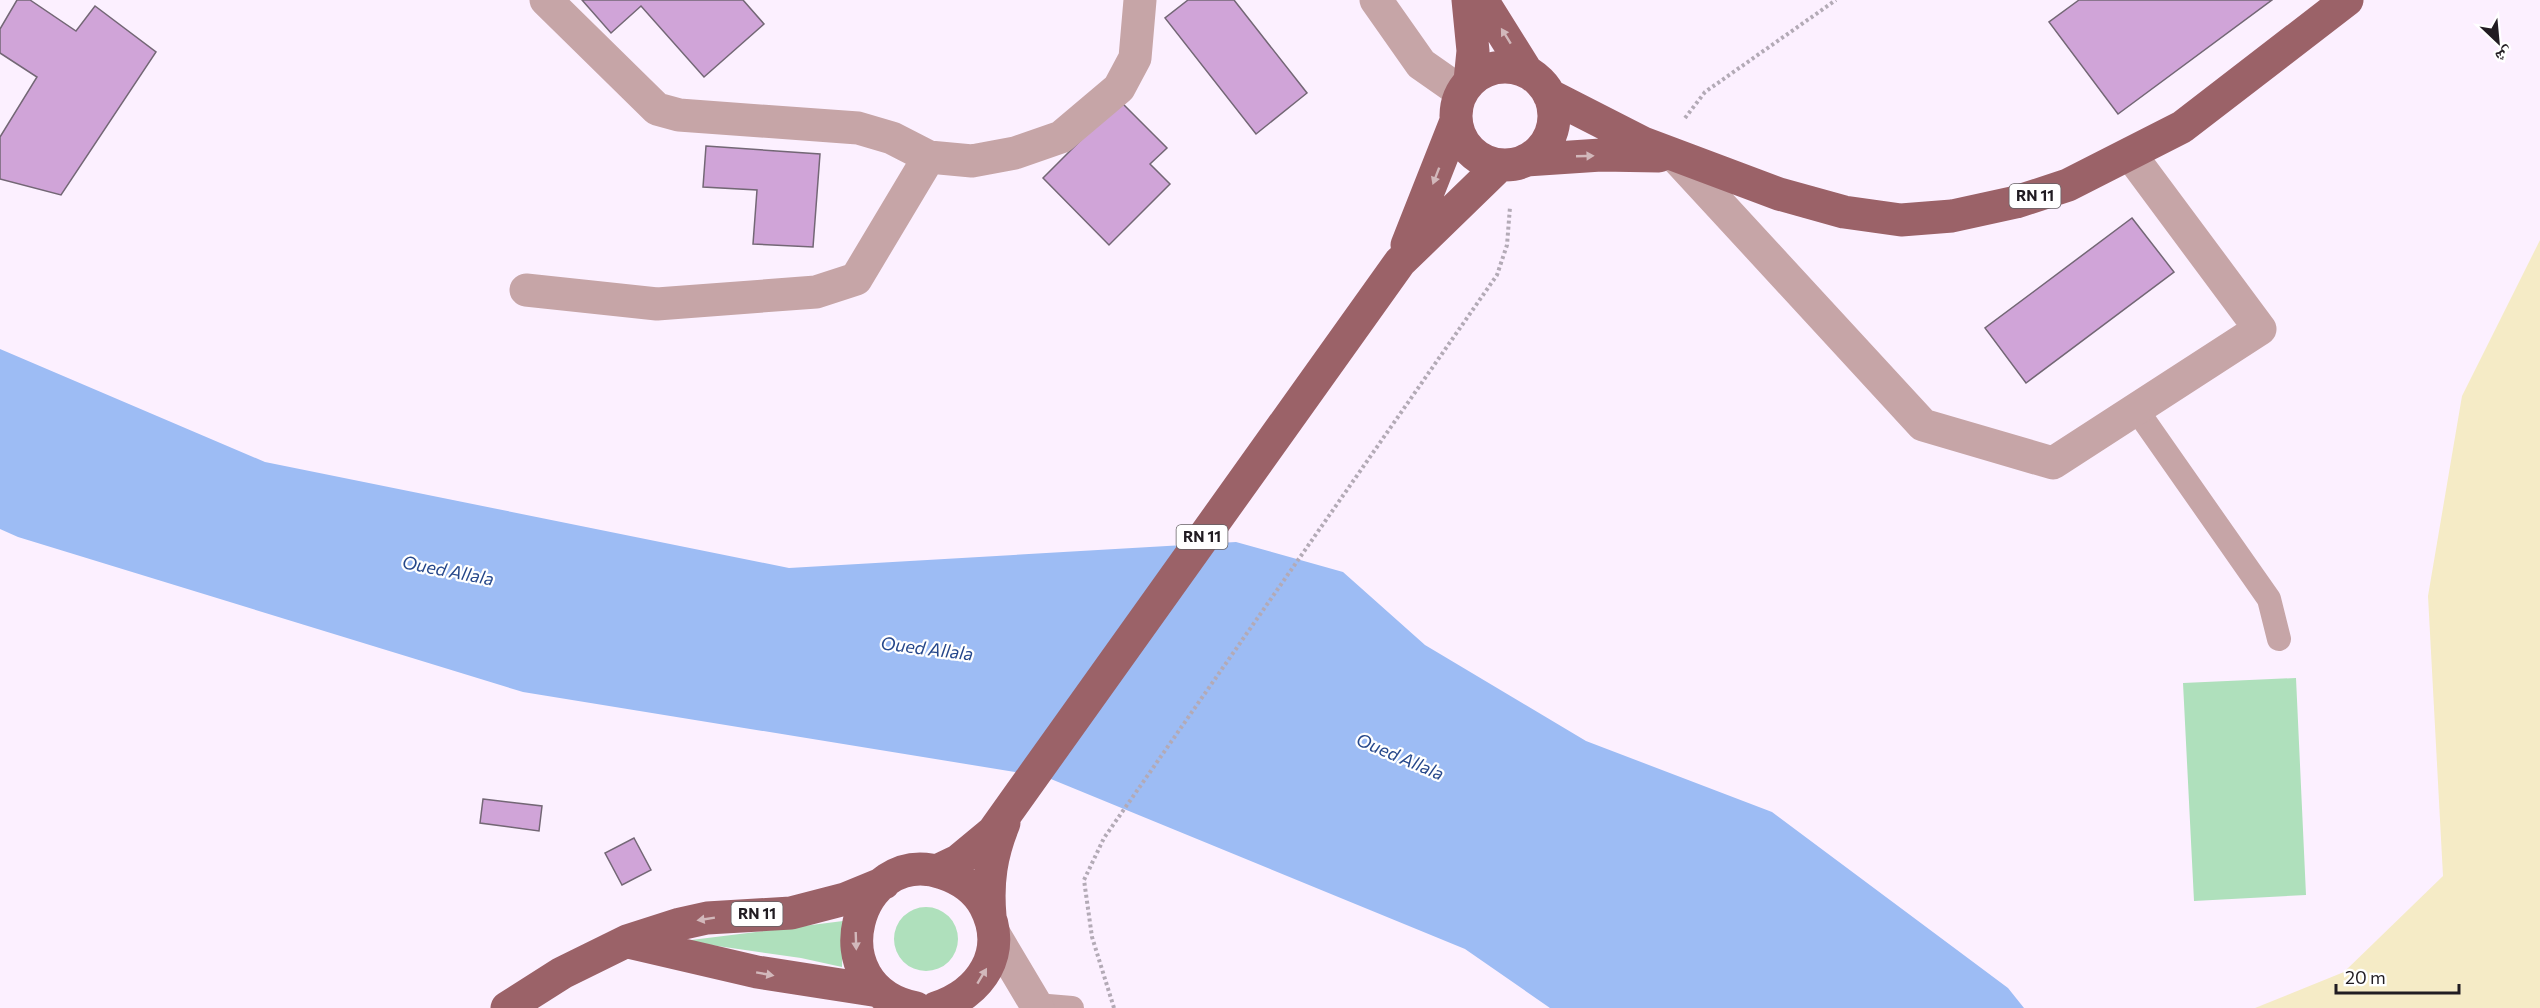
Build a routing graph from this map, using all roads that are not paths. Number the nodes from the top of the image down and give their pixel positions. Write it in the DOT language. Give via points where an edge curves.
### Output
graph roads {
  1 [pos="546,0"];
  2 [pos="1140,0"];
  3 [pos="1376,0"];
  4 [pos="1468,0"];
  5 [pos="1482,0"];
  6 [pos="2347,0"];
  7 [pos="1538,84"];
  8 [pos="1462,98"];
  9 [pos="2130,154"];
  10 [pos="929,157"];
  11 [pos="1676,157"];
  12 [pos="1512,163"];
  13 [pos="1400,262"];
  14 [pos="526,290"];
  15 [pos="2136,409"];
  16 [pos="2279,639"];
  17 [pos="1008,813"];
  18 [pos="937,871"];
  19 [pos="885,882"];
  20 [pos="992,925"];
  21 [pos="627,941"];
  22 [pos="879,991"];
  23 [pos="1037,1006"];
  24 [pos="507,1008"];
  25 [pos="916,1008"];
  26 [pos="936,1008"];
  27 [pos="1072,1008"];
  1 -- 10 [label="street" via="657,109 679,115 858,128 892,138"];
  2 -- 10 [label="street" via="1135,58 1119,88 1061,137 1016,153 972,161"];
  3 -- 8 [label="street" via="1420,64"];
  4 -- 8 [label="main road" via="1473,51"];
  7 -- 5 [label="main road, one-way"];
  6 -- 9 [label="main road, RN 11" via="2182,128"];
  7 -- 8 [label="main road" via="1516,68 1491,69"];
  7 -- 11 [label="main road, RN 11" via="1611,129"];
  7 -- 12 [label="main road" via="1553,110 1553,125 1539,151"];
  8 -- 12 [label="main road" via="1463,142 1479,158"];
  8 -- 13 [label="main road, RN 11, one-way" via="1430,192"];
  9 -- 11 [label="main road, RN 11" via="2067,185 2016,202 1952,216 1901,220 1844,212 1779,194"];
  9 -- 15 [label="street" via="2260,329"];
  10 -- 14 [label="street" via="856,279 816,292 657,304"];
  12 -- 11 [label="main road, RN 11, one-way" via="1601,155"];
  11 -- 15 [label="street" via="1923,425 2053,463"];
  12 -- 13 [label="main road"];
  13 -- 17 [label="main road, RN 11"];
  15 -- 16 [label="lane" via="2269,599"];
  17 -- 18 [label="main road, RN 11" via="977,847"];
  17 -- 20 [label="main road" via="990,858 988,894"];
  18 -- 19 [label="main road" via="919,870"];
  18 -- 20 [label="main road" via="969,886 982,900"];
  19 -- 21 [label="main road, RN 11, one-way" via="844,899 791,913 707,918"];
  19 -- 22 [label="main road, one-way" via="862,909 856,936 859,962"];
  20 -- 23 [label="street"];
  26 -- 20 [label="main road, one-way" via="963,996 977,984 993,952"];
  21 -- 22 [label="main road, one-way" via="757,972"];
  21 -- 24 [label="main road, RN 11" via="562,973"];
  22 -- 25 [label="main road"];
  23 -- 27 [label="lane"];
}
